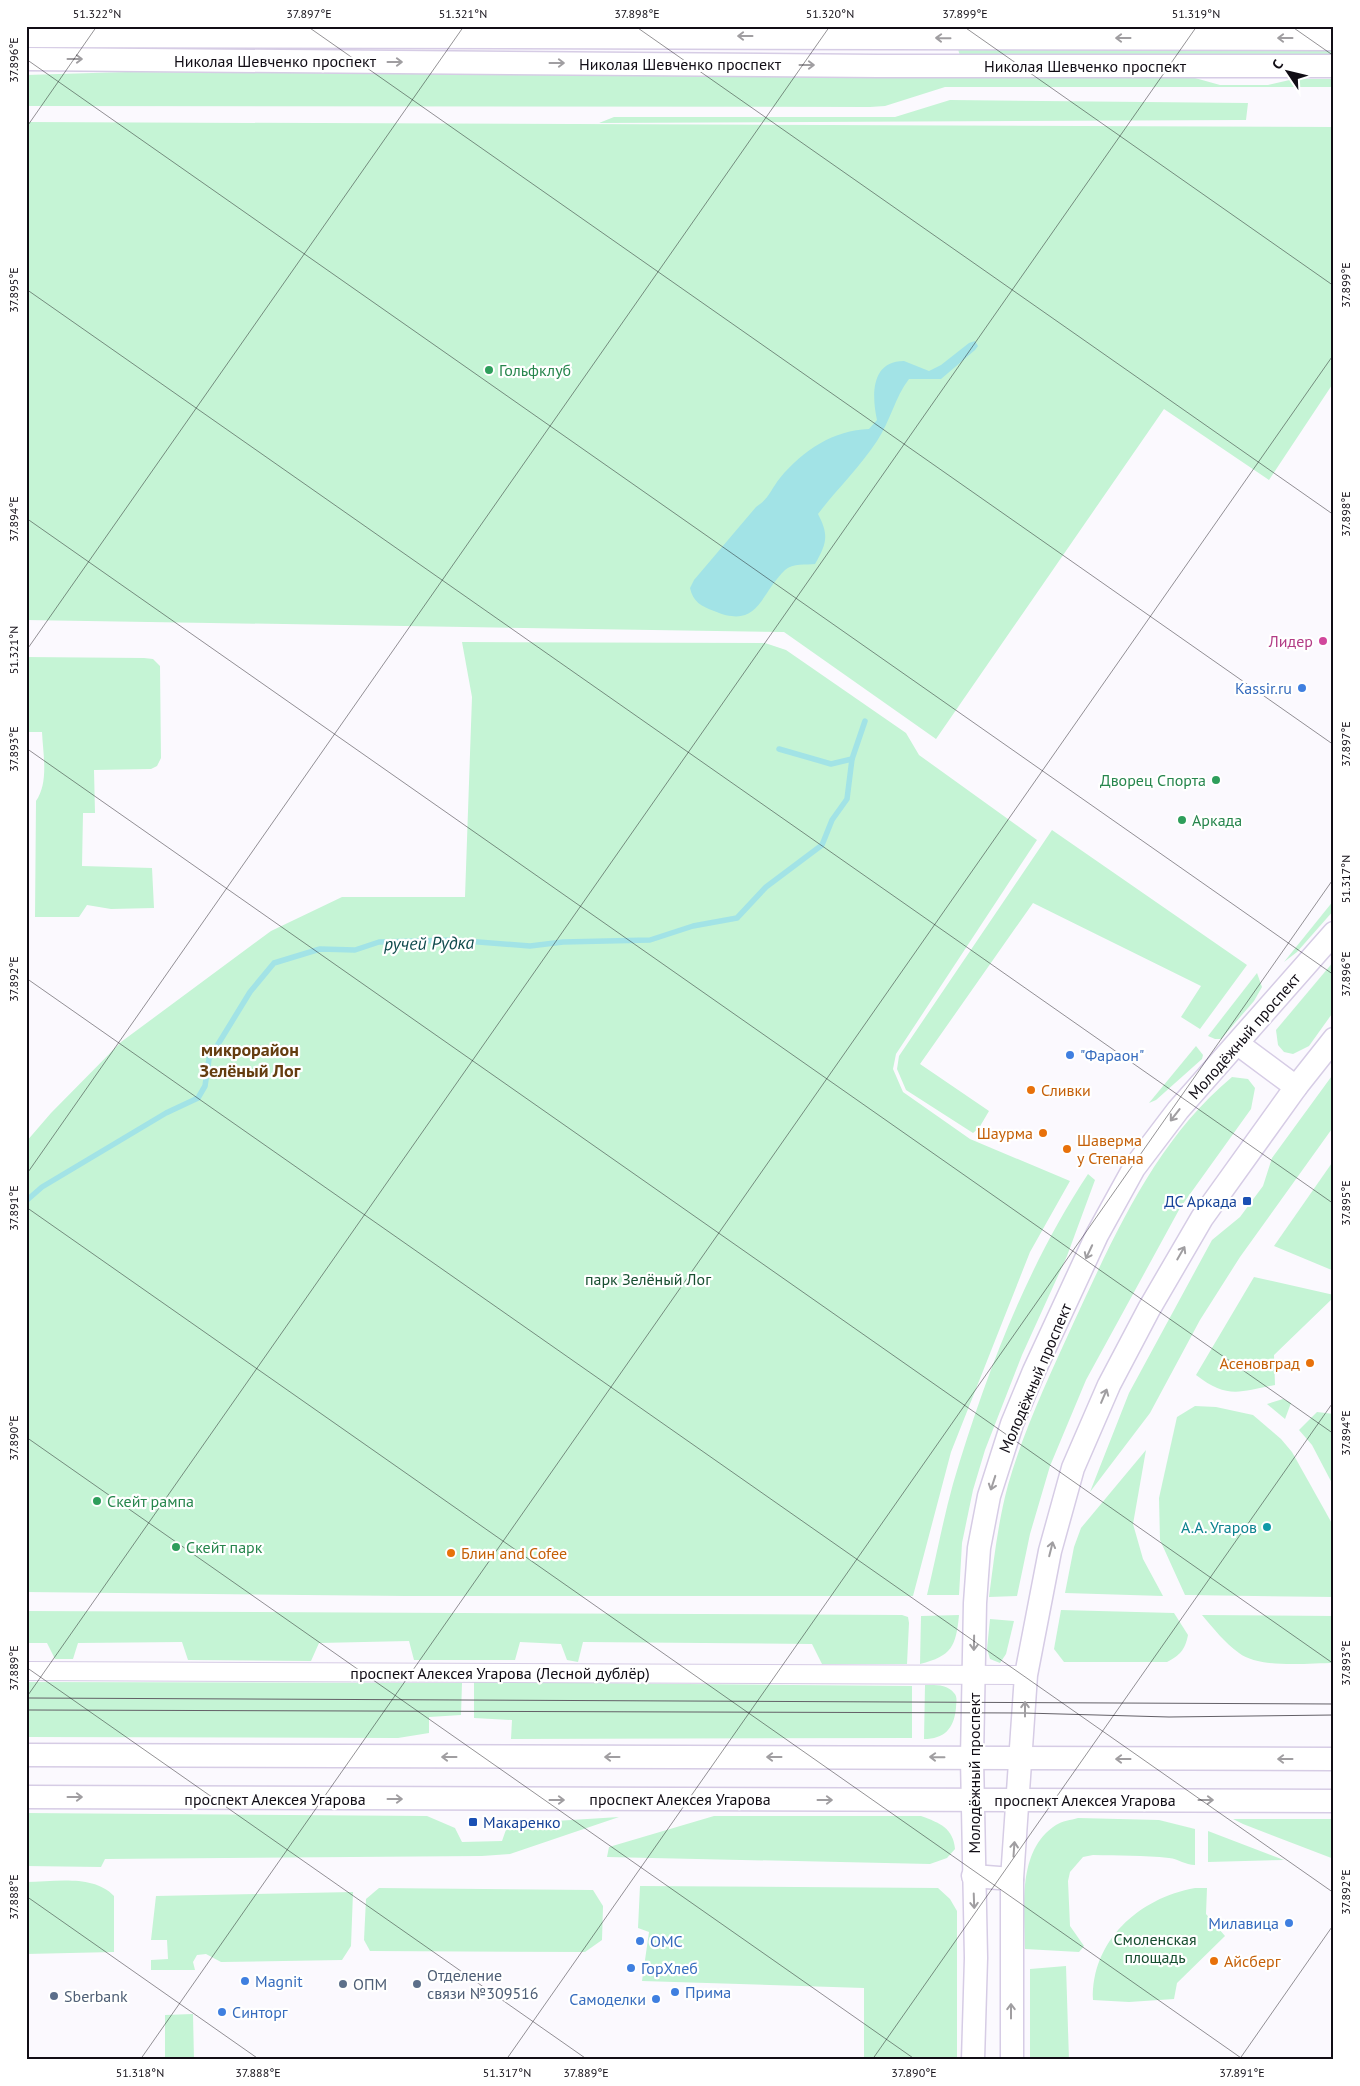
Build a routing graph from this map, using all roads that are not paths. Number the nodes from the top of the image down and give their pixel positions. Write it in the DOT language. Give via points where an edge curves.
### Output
graph roads {
  1 [pos="26,36"];
  2 [pos="908,37"];
  3 [pos="1334,39"];
  4 [pos="26,59"];
  5 [pos="907,64"];
  6 [pos="1334,66"];
  7 [pos="1334,933"];
  8 [pos="1334,1039"];
  9 [pos="1238,1044"];
  10 [pos="1296,1087"];
  11 [pos="26,1671"];
  12 [pos="974,1673"];
  13 [pos="1026,1675"];
  14 [pos="26,1755"];
  15 [pos="972,1758"];
  16 [pos="1020,1758"];
  17 [pos="1334,1759"];
  18 [pos="26,1797"];
  19 [pos="974,1799"];
  20 [pos="1018,1800"];
  21 [pos="1334,1800"];
  22 [pos="973,1876"];
  23 [pos="1012,1879"];
  24 [pos="973,2060"];
  25 [pos="1012,2060"];
  2 -- 1 [label="main road, Николая Шевченко проспект, one-way"];
  3 -- 2 [label="main road, Николая Шевченко проспект, one-way"];
  2 -- 5 [label="main road"];
  4 -- 5 [label="main road, Николая Шевченко проспект, one-way"];
  5 -- 6 [label="main road, Николая Шевченко проспект"];
  7 -- 9 [label="main road, Молодёжный проспект"];
  8 -- 10 [label="main road"];
  9 -- 10 [label="main road"];
  9 -- 12 [label="main road, Молодёжный проспект, one-way" via="1178,1110 1134,1168 1097,1235 1034,1371 1012,1424 989,1496 979,1548"];
  13 -- 10 [label="main road, one-way" via="1050,1551 1073,1468 1109,1385 1202,1218"];
  11 -- 12 [label="street, проспект Алексея Угарова (Лесной дублёр)" via="916,1676"];
  12 -- 13 [label="street, проспект Алексея Угарова (Лесной дублёр)"];
  12 -- 15 [label="main road, Молодёжный проспект"];
  16 -- 13 [label="main road, one-way"];
  15 -- 14 [label="main road, one-way"];
  15 -- 16 [label="main road"];
  15 -- 19 [label="main road, Молодёжный проспект"];
  17 -- 16 [label="main road, one-way"];
  16 -- 20 [label="main road"];
  18 -- 19 [label="main road, проспект Алексея Угарова, one-way"];
  19 -- 20 [label="main road, проспект Алексея Угарова"];
  19 -- 22 [label="main road, Молодёжный проспект"];
  20 -- 21 [label="main road, проспект Алексея Угарова, one-way"];
  23 -- 20 [label="main road, one-way"];
  22 -- 23 [label="main road"];
  22 -- 24 [label="main road, Молодёжный проспект, one-way" via="976,1958"];
  25 -- 23 [label="main road, one-way"];
}
